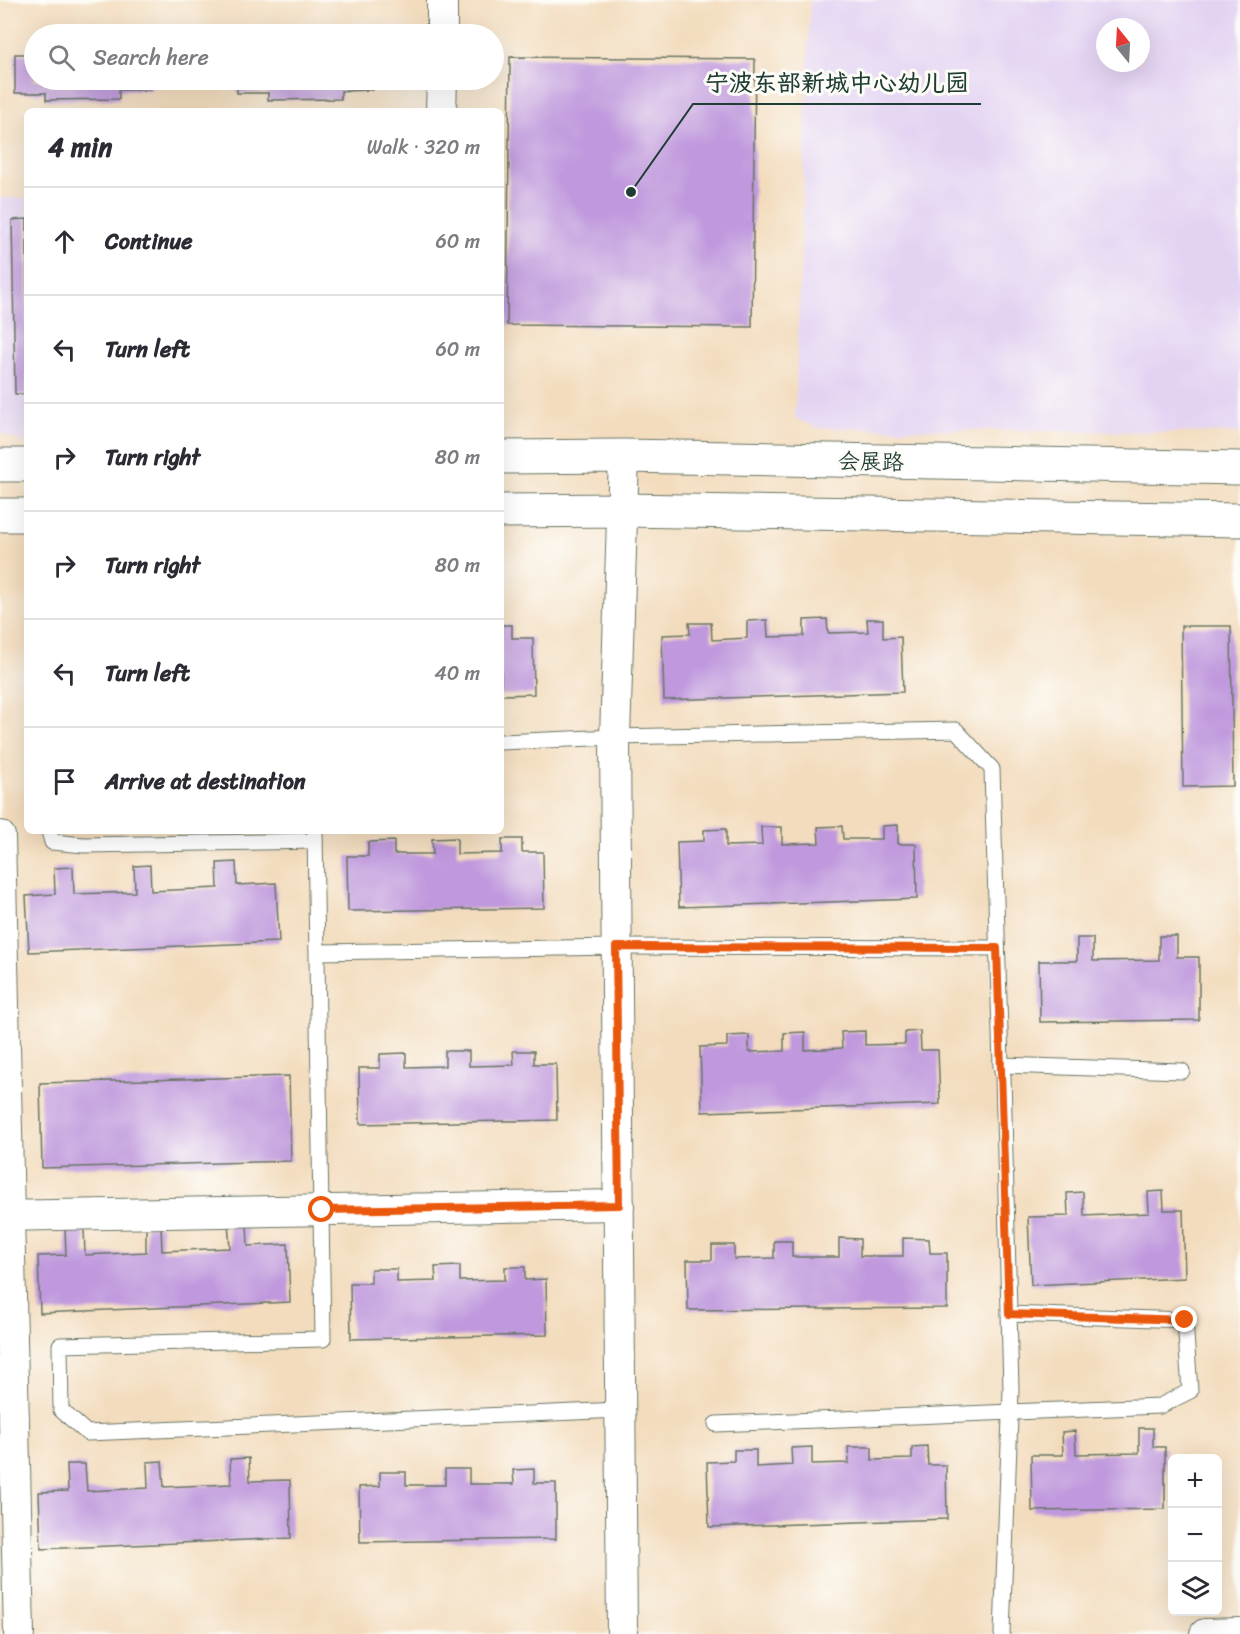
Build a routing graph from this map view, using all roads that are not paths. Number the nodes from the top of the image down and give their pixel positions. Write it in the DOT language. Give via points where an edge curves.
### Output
graph roads {
  1 [pos="442,0"];
  2 [pos="442,24"];
  3 [pos="442,90"];
  4 [pos="441,108"];
  5 [pos="624,456"];
  6 [pos="504,457"];
  7 [pos="0,465"];
  8 [pos="24,465"];
  9 [pos="1240,468"];
  10 [pos="623,510"];
  11 [pos="504,511"];
  12 [pos="0,515"];
  13 [pos="24,515"];
  14 [pos="1240,520"];
  15 [pos="615,737"];
  16 [pos="504,742"];
  17 [pos="50,834"];
  18 [pos="0,836"];
  19 [pos="315,836"];
  20 [pos="616,947"];
  21 [pos="997,948"];
  22 [pos="318,952"];
  23 [pos="1001,1065"];
  24 [pos="1182,1071"];
  25 [pos="619,1205"];
  26 [pos="322,1210"];
  27 [pos="4,1216"];
  28 [pos="1009,1314"];
  29 [pos="620,1410"];
  30 [pos="1010,1414"];
  31 [pos="716,1424"];
  32 [pos="1240,1633"];
  33 [pos="20,1634"];
  34 [pos="622,1634"];
  35 [pos="1002,1634"];
  36 [pos="1205,1634"];
  1 -- 2 [label="street"];
  3 -- 4 [label="street"];
  5 -- 6 [label="street, 会展路"];
  5 -- 9 [label="street, 会展路"];
  5 -- 10 [label="street"];
  7 -- 8 [label="street"];
  10 -- 11 [label="street"];
  10 -- 14 [label="street"];
  10 -- 15 [label="street"];
  12 -- 13 [label="street"];
  15 -- 16 [label="lane"];
  15 -- 20 [label="street"];
  15 -- 21 [label="lane" via="956,730 992,769"];
  17 -- 19 [label="lane" via="52,842 84,845"];
  18 -- 27 [label="street"];
  19 -- 22 [label="lane"];
  20 -- 21 [label="lane"];
  20 -- 22 [label="lane"];
  20 -- 25 [label="street"];
  21 -- 23 [label="lane"];
  22 -- 26 [label="lane"];
  23 -- 24 [label="lane"];
  23 -- 28 [label="lane"];
  25 -- 26 [label="street"];
  25 -- 29 [label="street"];
  26 -- 27 [label="street"];
  26 -- 29 [label="lane" via="323,1339 60,1345 60,1410 87,1433"];
  27 -- 33 [label="street"];
  28 -- 30 [label="lane"];
  28 -- 30 [label="lane" via="1185,1320 1190,1391 1160,1406"];
  29 -- 34 [label="street"];
  30 -- 31 [label="lane"];
  30 -- 35 [label="lane"];
  32 -- 36 [label="street"];
}
